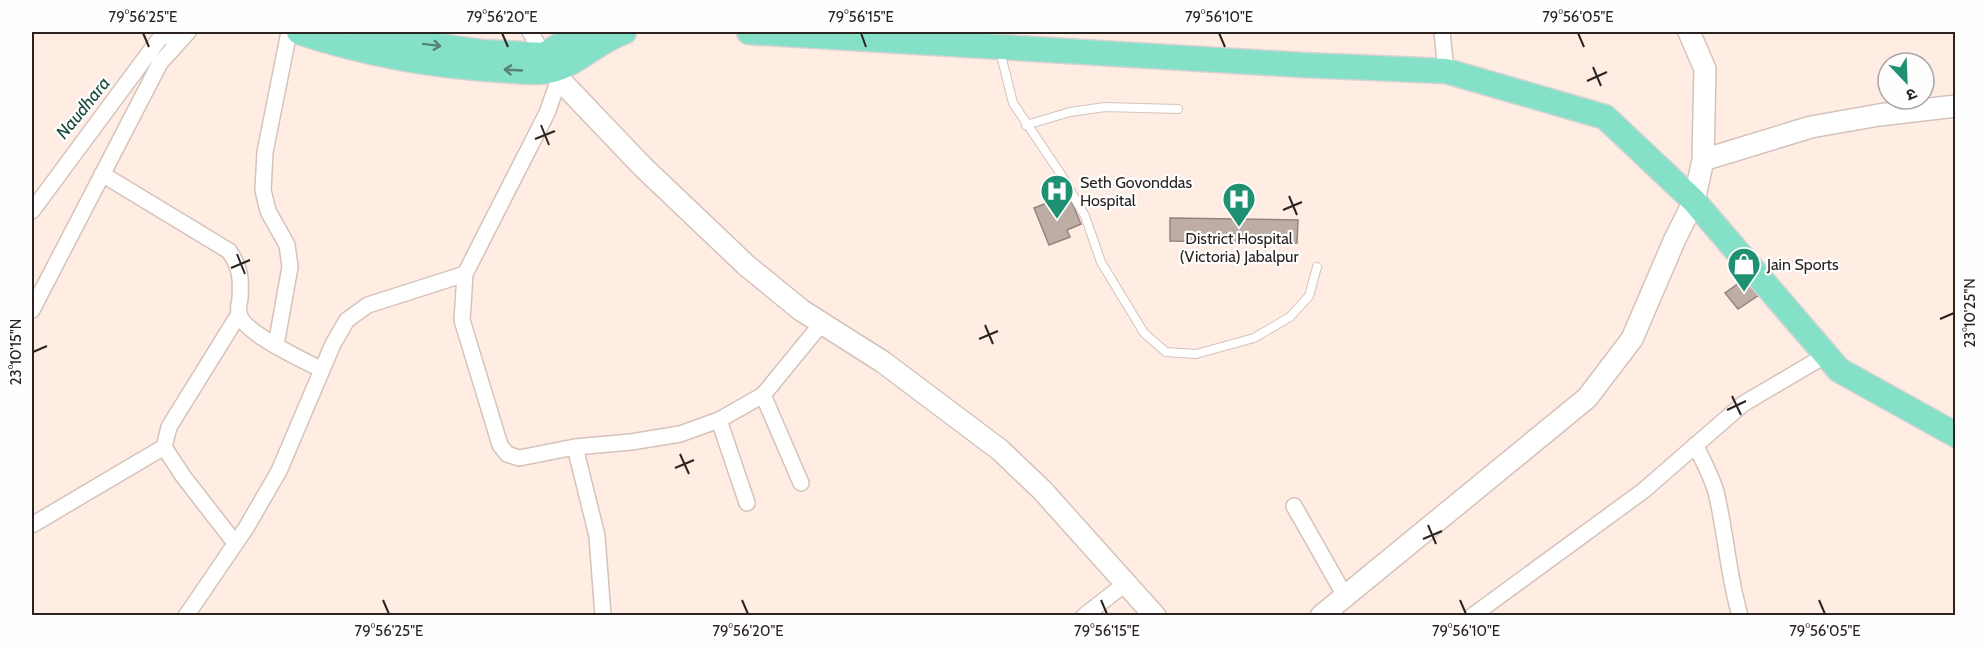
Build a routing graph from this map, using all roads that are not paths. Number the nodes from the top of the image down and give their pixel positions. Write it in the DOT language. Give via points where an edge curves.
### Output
graph roads {
  1 [pos="186,32"];
  2 [pos="289,32"];
  3 [pos="299,32"];
  4 [pos="353,32"];
  5 [pos="530,32"];
  6 [pos="581,32"];
  7 [pos="624,32"];
  8 [pos="749,32"];
  9 [pos="1442,32"];
  10 [pos="1689,32"];
  11 [pos="999,45"];
  12 [pos="552,68"];
  13 [pos="1446,71"];
  14 [pos="1956,106"];
  15 [pos="1178,109"];
  16 [pos="1026,125"];
  17 [pos="1703,160"];
  18 [pos="102,174"];
  19 [pos="1694,201"];
  20 [pos="32,211"];
  21 [pos="1317,267"];
  22 [pos="465,274"];
  23 [pos="32,310"];
  24 [pos="239,314"];
  25 [pos="822,323"];
  26 [pos="276,345"];
  27 [pos="1826,355"];
  28 [pos="322,370"];
  29 [pos="763,395"];
  30 [pos="719,420"];
  31 [pos="1956,435"];
  32 [pos="1695,445"];
  33 [pos="164,447"];
  34 [pos="575,447"];
  35 [pos="801,483"];
  36 [pos="747,503"];
  37 [pos="1294,506"];
  38 [pos="32,525"];
  39 [pos="235,543"];
  40 [pos="1126,583"];
  41 [pos="1345,596"];
  42 [pos="184,615"];
  43 [pos="603,615"];
  44 [pos="1084,615"];
  45 [pos="1155,615"];
  46 [pos="1321,615"];
  47 [pos="1472,615"];
  48 [pos="1740,615"];
  1 -- 18 [label="street" via="160,63"];
  1 -- 20 [label="street" via="160,38"];
  2 -- 26 [label="street" via="265,152 263,190 268,211 287,245 290,267"];
  12 -- 3 [label="main road, one-way" via="539,72 400,59"];
  4 -- 12 [label="main road, one-way" via="482,52"];
  5 -- 12 [label="street"];
  6 -- 12 [label="main road"];
  7 -- 12 [label="main road"];
  8 -- 11 [label="main road"];
  9 -- 13 [label="street"];
  10 -- 17 [label="street" via="1705,69"];
  11 -- 13 [label="main road"];
  11 -- 16 [label="lane" via="1013,103"];
  12 -- 22 [label="street" via="547,113"];
  12 -- 25 [label="street" via="643,167 746,265"];
  13 -- 19 [label="main road" via="1605,117"];
  14 -- 17 [label="street" via="1811,127"];
  15 -- 16 [label="lane" via="1105,107"];
  16 -- 21 [label="lane" via="1085,216 1101,262 1144,333 1166,352 1196,354 1254,338 1290,317 1309,296"];
  17 -- 19 [label="street"];
  18 -- 23 [label="street"];
  18 -- 24 [label="street" via="229,251 238,263"];
  19 -- 27 [label="main road"];
  19 -- 41 [label="street" via="1632,339 1587,398"];
  22 -- 28 [label="street" via="368,305 347,320"];
  22 -- 34 [label="street" via="462,320 500,445 507,454 519,458"];
  24 -- 26 [label="street" via="244,325"];
  24 -- 33 [label="street" via="169,427"];
  25 -- 29 [label="street"];
  25 -- 40 [label="street" via="883,362 1000,450"];
  26 -- 28 [label="street"];
  27 -- 31 [label="main road" via="1839,370"];
  27 -- 32 [label="street" via="1743,404"];
  28 -- 39 [label="street" via="279,471"];
  29 -- 30 [label="street"];
  29 -- 35 [label="street"];
  30 -- 34 [label="street" via="680,434"];
  30 -- 36 [label="street"];
  32 -- 47 [label="street" via="1643,491"];
  32 -- 48 [label="street" via="1715,491"];
  33 -- 38 [label="street"];
  33 -- 39 [label="street"];
  34 -- 43 [label="street" via="597,536"];
  37 -- 41 [label="street"];
  39 -- 42 [label="street"];
  40 -- 44 [label="street"];
  40 -- 45 [label="street"];
  41 -- 46 [label="street"];
}
